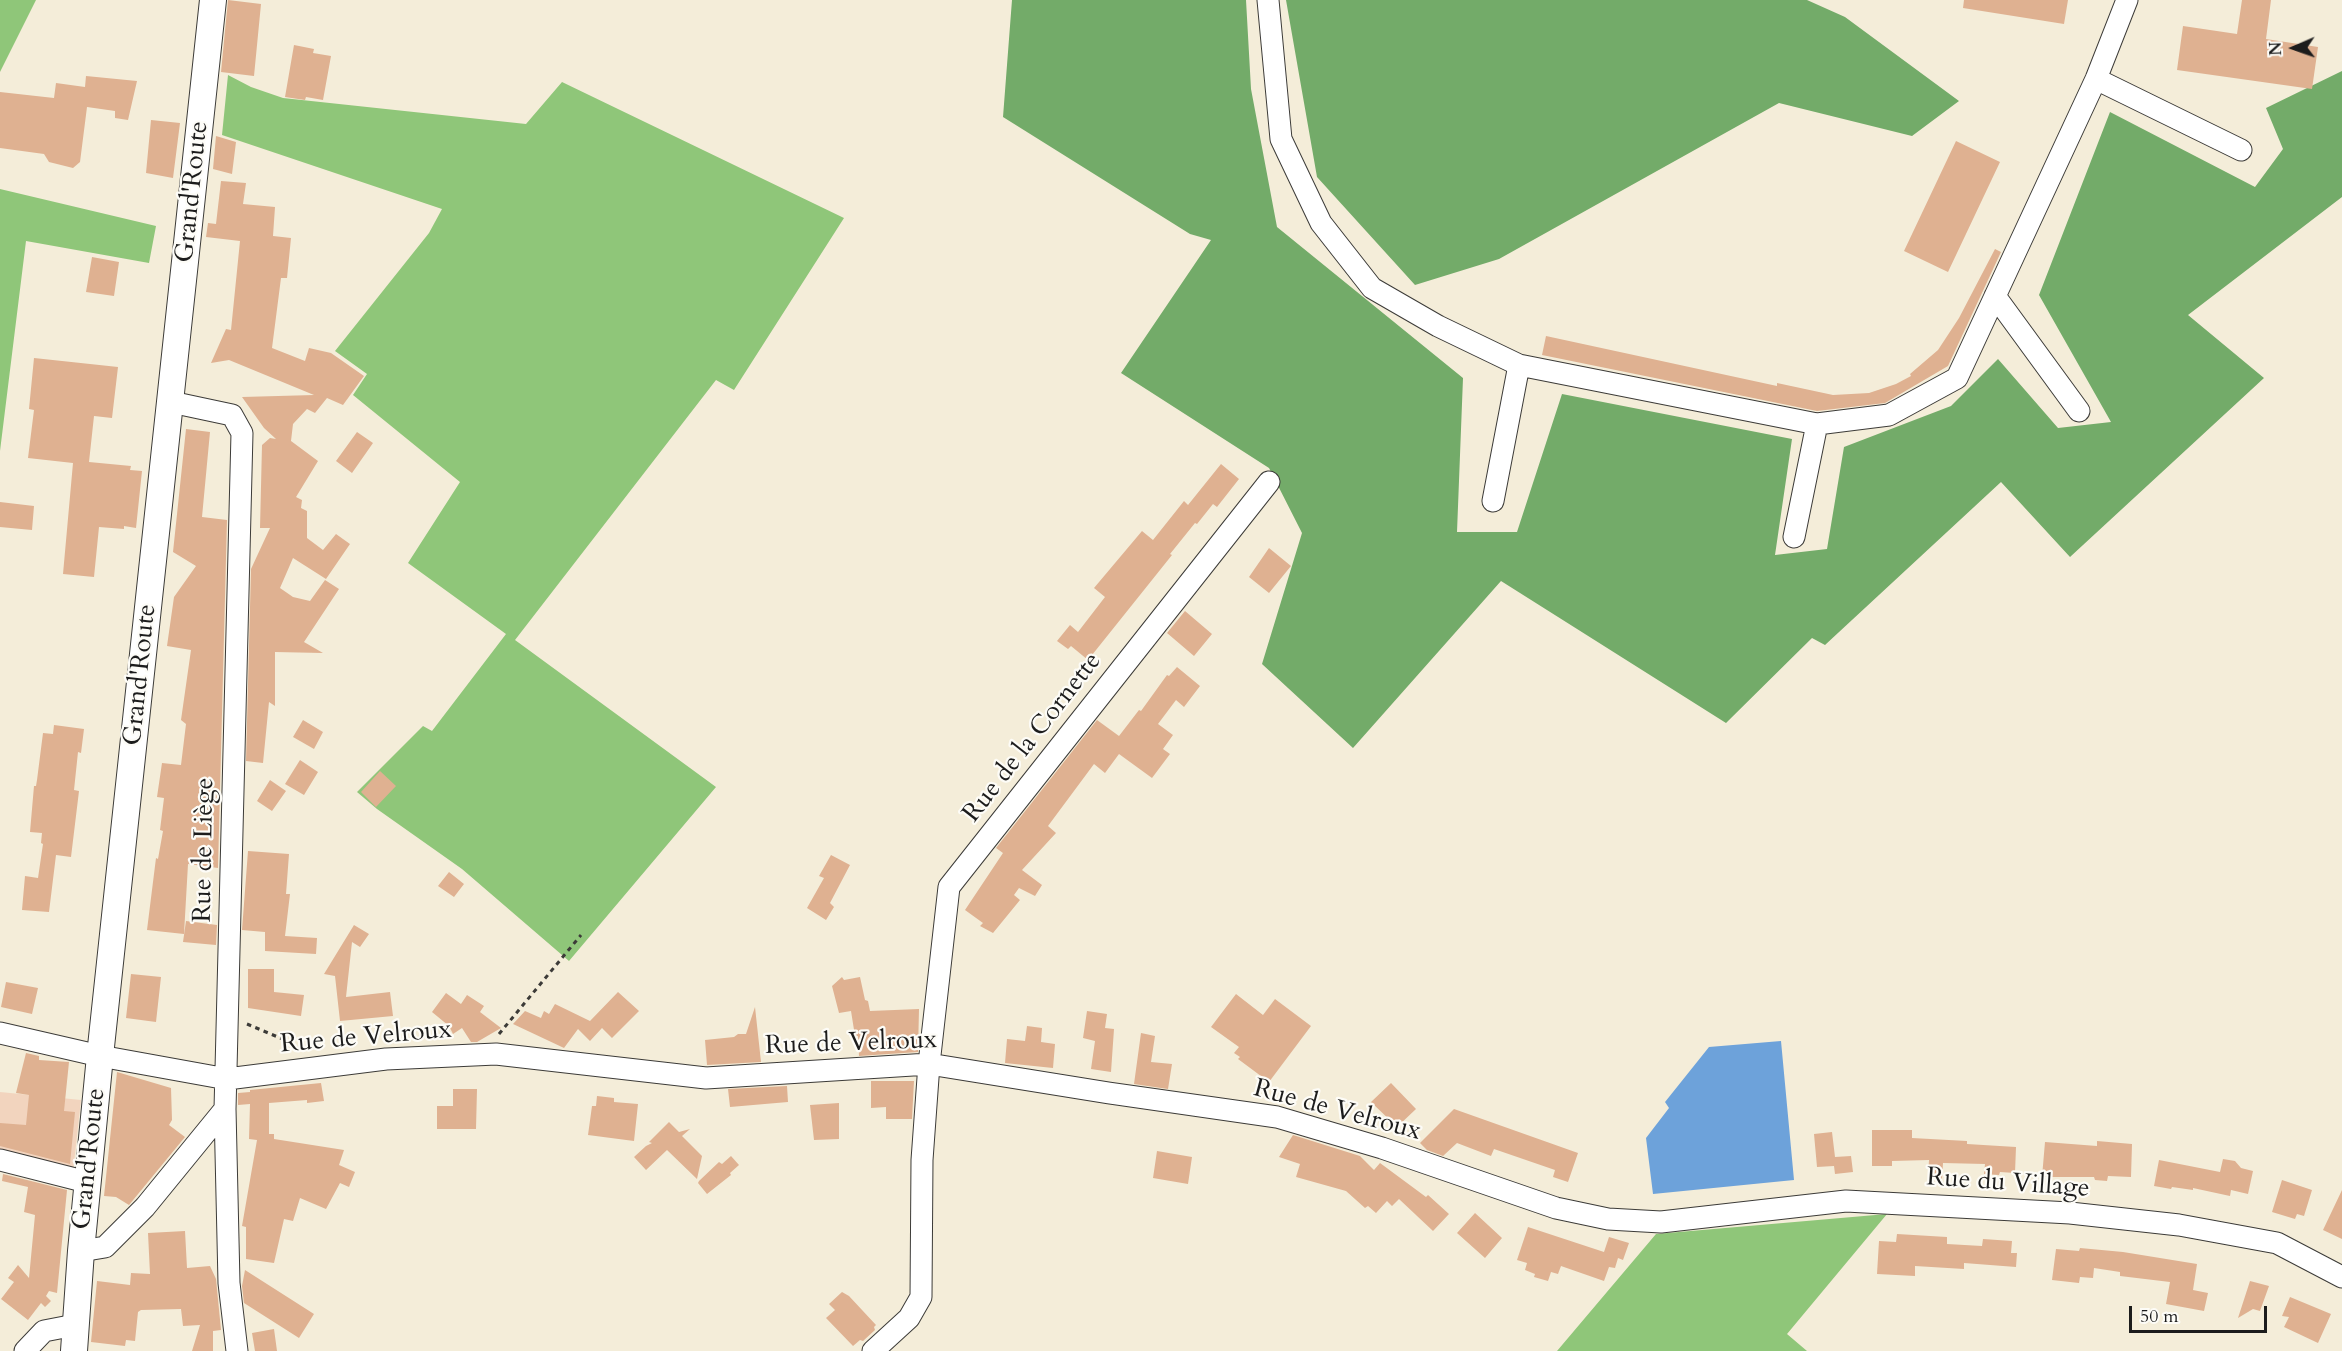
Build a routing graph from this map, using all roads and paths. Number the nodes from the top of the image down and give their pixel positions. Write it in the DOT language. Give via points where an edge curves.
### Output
graph roads {
  1 [pos="213,0"];
  2 [pos="1268,0"];
  3 [pos="2127,0"];
  4 [pos="2096,79"];
  5 [pos="2241,150"];
  6 [pos="1995,296"];
  7 [pos="1519,365"];
  8 [pos="171,402"];
  9 [pos="2079,411"];
  10 [pos="1817,424"];
  11 [pos="1269,482"];
  12 [pos="1493,501"];
  13 [pos="1794,537"];
  14 [pos="581,935"];
  15 [pos="228,1017"];
  16 [pos="0,1033"];
  17 [pos="483,1054"];
  18 [pos="99,1056"];
  19 [pos="929,1064"];
  20 [pos="314,1068"];
  21 [pos="227,1079"];
  22 [pos="225,1109"];
  23 [pos="0,1160"];
  24 [pos="87,1182"];
  25 [pos="1661,1222"];
  26 [pos="81,1251"];
  27 [pos="2342,1278"];
  28 [pos="75,1325"];
  29 [pos="25,1351"];
  30 [pos="74,1351"];
  31 [pos="237,1351"];
  32 [pos="873,1351"];
  1 -- 8 [label="main road, Grand'Route"];
  2 -- 7 [label="street" via="1281,139 1321,223 1372,288 1438,326"];
  3 -- 4 [label="street"];
  4 -- 5 [label="street"];
  4 -- 6 [label="street"];
  6 -- 9 [label="street"];
  6 -- 10 [label="street" via="1957,378 1889,415"];
  7 -- 10 [label="street"];
  7 -- 12 [label="street"];
  8 -- 15 [label="street, Rue de Liège" via="232,415 242,433"];
  8 -- 18 [label="main road, Grand'Route"];
  10 -- 13 [label="street"];
  11 -- 19 [label="street, Rue de la Cornette" via="949,887"];
  14 -- 17 [label="path"];
  15 -- 20 [label="path" via="292,1043"];
  15 -- 21 [label="street, Rue de Liège"];
  16 -- 18 [label="street, Rue de Velroux"];
  17 -- 19 [label="street, Rue de Velroux" via="706,1078"];
  17 -- 20 [label="street, Rue de Velroux" via="386,1059"];
  18 -- 21 [label="street, Rue de Velroux"];
  18 -- 24 [label="main road, Grand'Route"];
  19 -- 25 [label="street, Rue de Velroux" via="1278,1117 1556,1208 1608,1219"];
  19 -- 32 [label="street, Rue de la Cornette" via="922,1160 921,1297 909,1318"];
  20 -- 21 [label="street, Rue de Velroux"];
  21 -- 22 [label="street, Rue de Liège"];
  22 -- 26 [label="street" via="145,1207 105,1247"];
  22 -- 31 [label="street, Rue de Liège" via="229,1283"];
  23 -- 24 [label="street"];
  24 -- 26 [label="main road, Grand'Route"];
  25 -- 27 [label="street, Rue du Village" via="1846,1201 2070,1214 2179,1225 2277,1243"];
  26 -- 28 [label="main road, Grand'Route"];
  28 -- 29 [label="street" via="44,1331"];
  28 -- 30 [label="main road, Grand'Route"];
}
